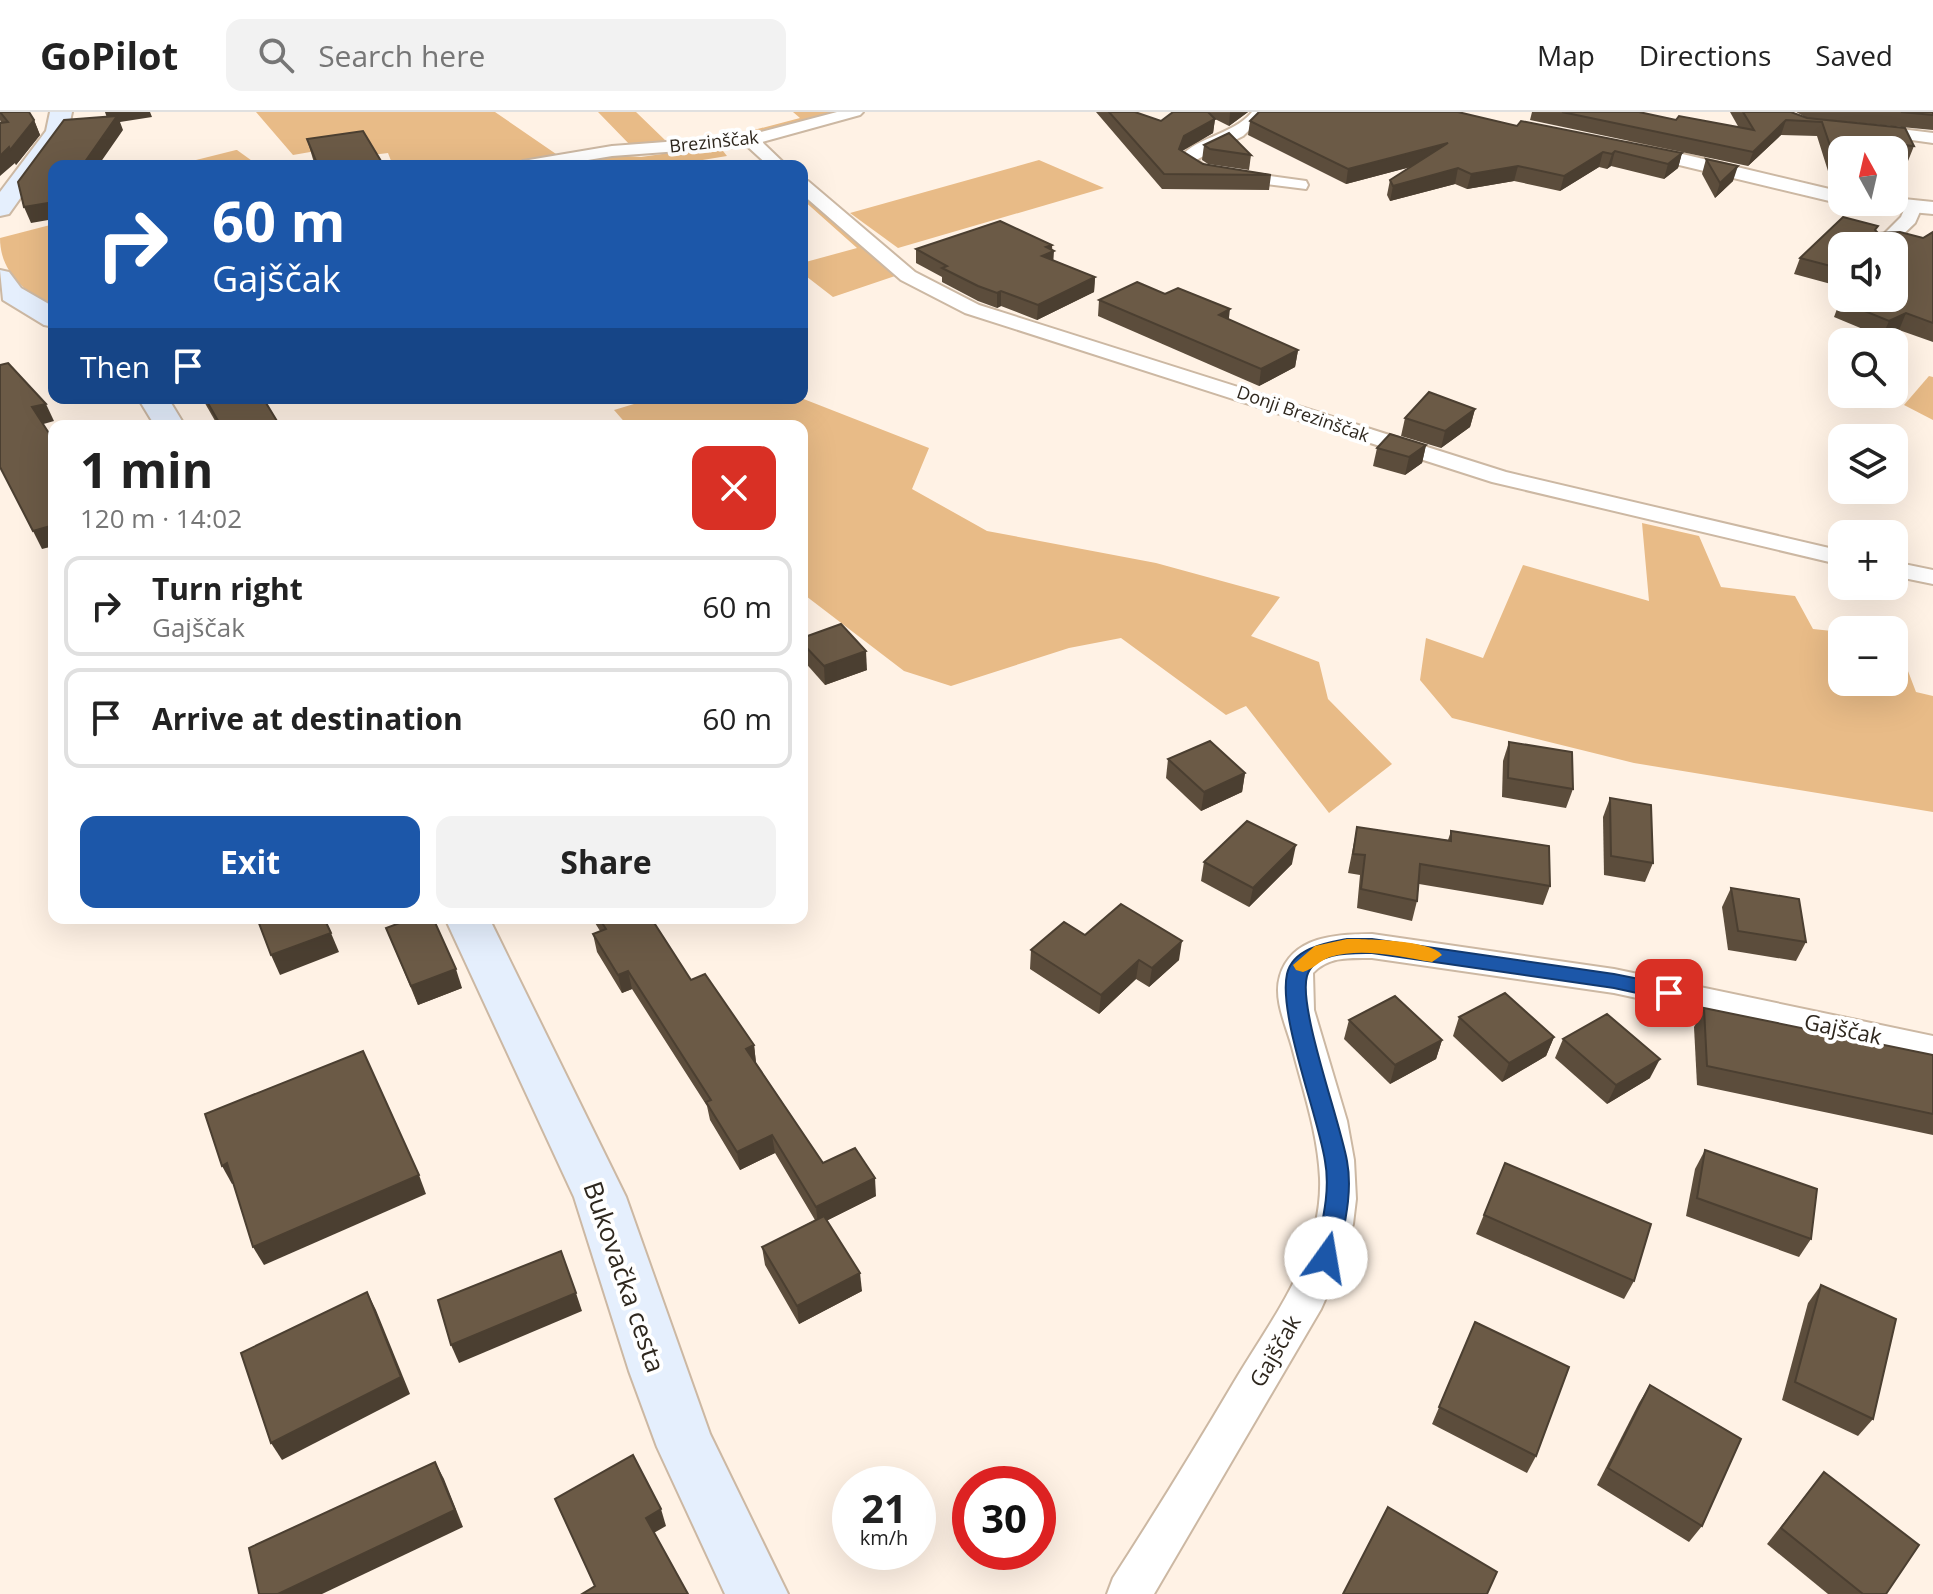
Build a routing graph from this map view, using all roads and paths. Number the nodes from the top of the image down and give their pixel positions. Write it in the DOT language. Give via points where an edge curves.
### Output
graph roads {
  1 [pos="61,112"];
  2 [pos="855,112"];
  3 [pos="1260,112"];
  4 [pos="1849,129"];
  5 [pos="1933,138"];
  6 [pos="750,140"];
  7 [pos="1618,146"];
  8 [pos="555,160"];
  9 [pos="772,160"];
  10 [pos="1300,185"];
  11 [pos="808,190"];
  12 [pos="1828,195"];
  13 [pos="1923,208"];
  14 [pos="0,209"];
  15 [pos="1896,232"];
  16 [pos="0,278"];
  17 [pos="48,315"];
  18 [pos="1828,555"];
  19 [pos="1908,572"];
  20 [pos="1933,577"];
  21 [pos="470,924"];
  22 [pos="1933,1049"];
  23 [pos="757,1594"];
  24 [pos="1129,1594"];
  1 -- 14 [label="main road" via="57,131"];
  2 -- 6 [label="street, Brezinščak"];
  3 -- 10 [label="street" via="1252,125 1190,154 1187,161 1202,171"];
  4 -- 5 [label="street"];
  6 -- 8 [label="street, Brezinščak"];
  6 -- 9 [label="street"];
  7 -- 12 [label="street"];
  11 -- 18 [label="street, Donji Brezinščak" via="908,276 972,309 1500,477"];
  13 -- 15 [label="street"];
  16 -- 17 [label="main road" via="12,294"];
  19 -- 20 [label="street"];
  21 -- 23 [label="main road, Bukovačka cesta" via="600,1197 681,1434"];
  22 -- 24 [label="street, Gajščak" via="1614,981 1372,946 1321,951 1308,959 1297,973 1297,1005 1337,1162 1338,1198 1326,1258"];
}
